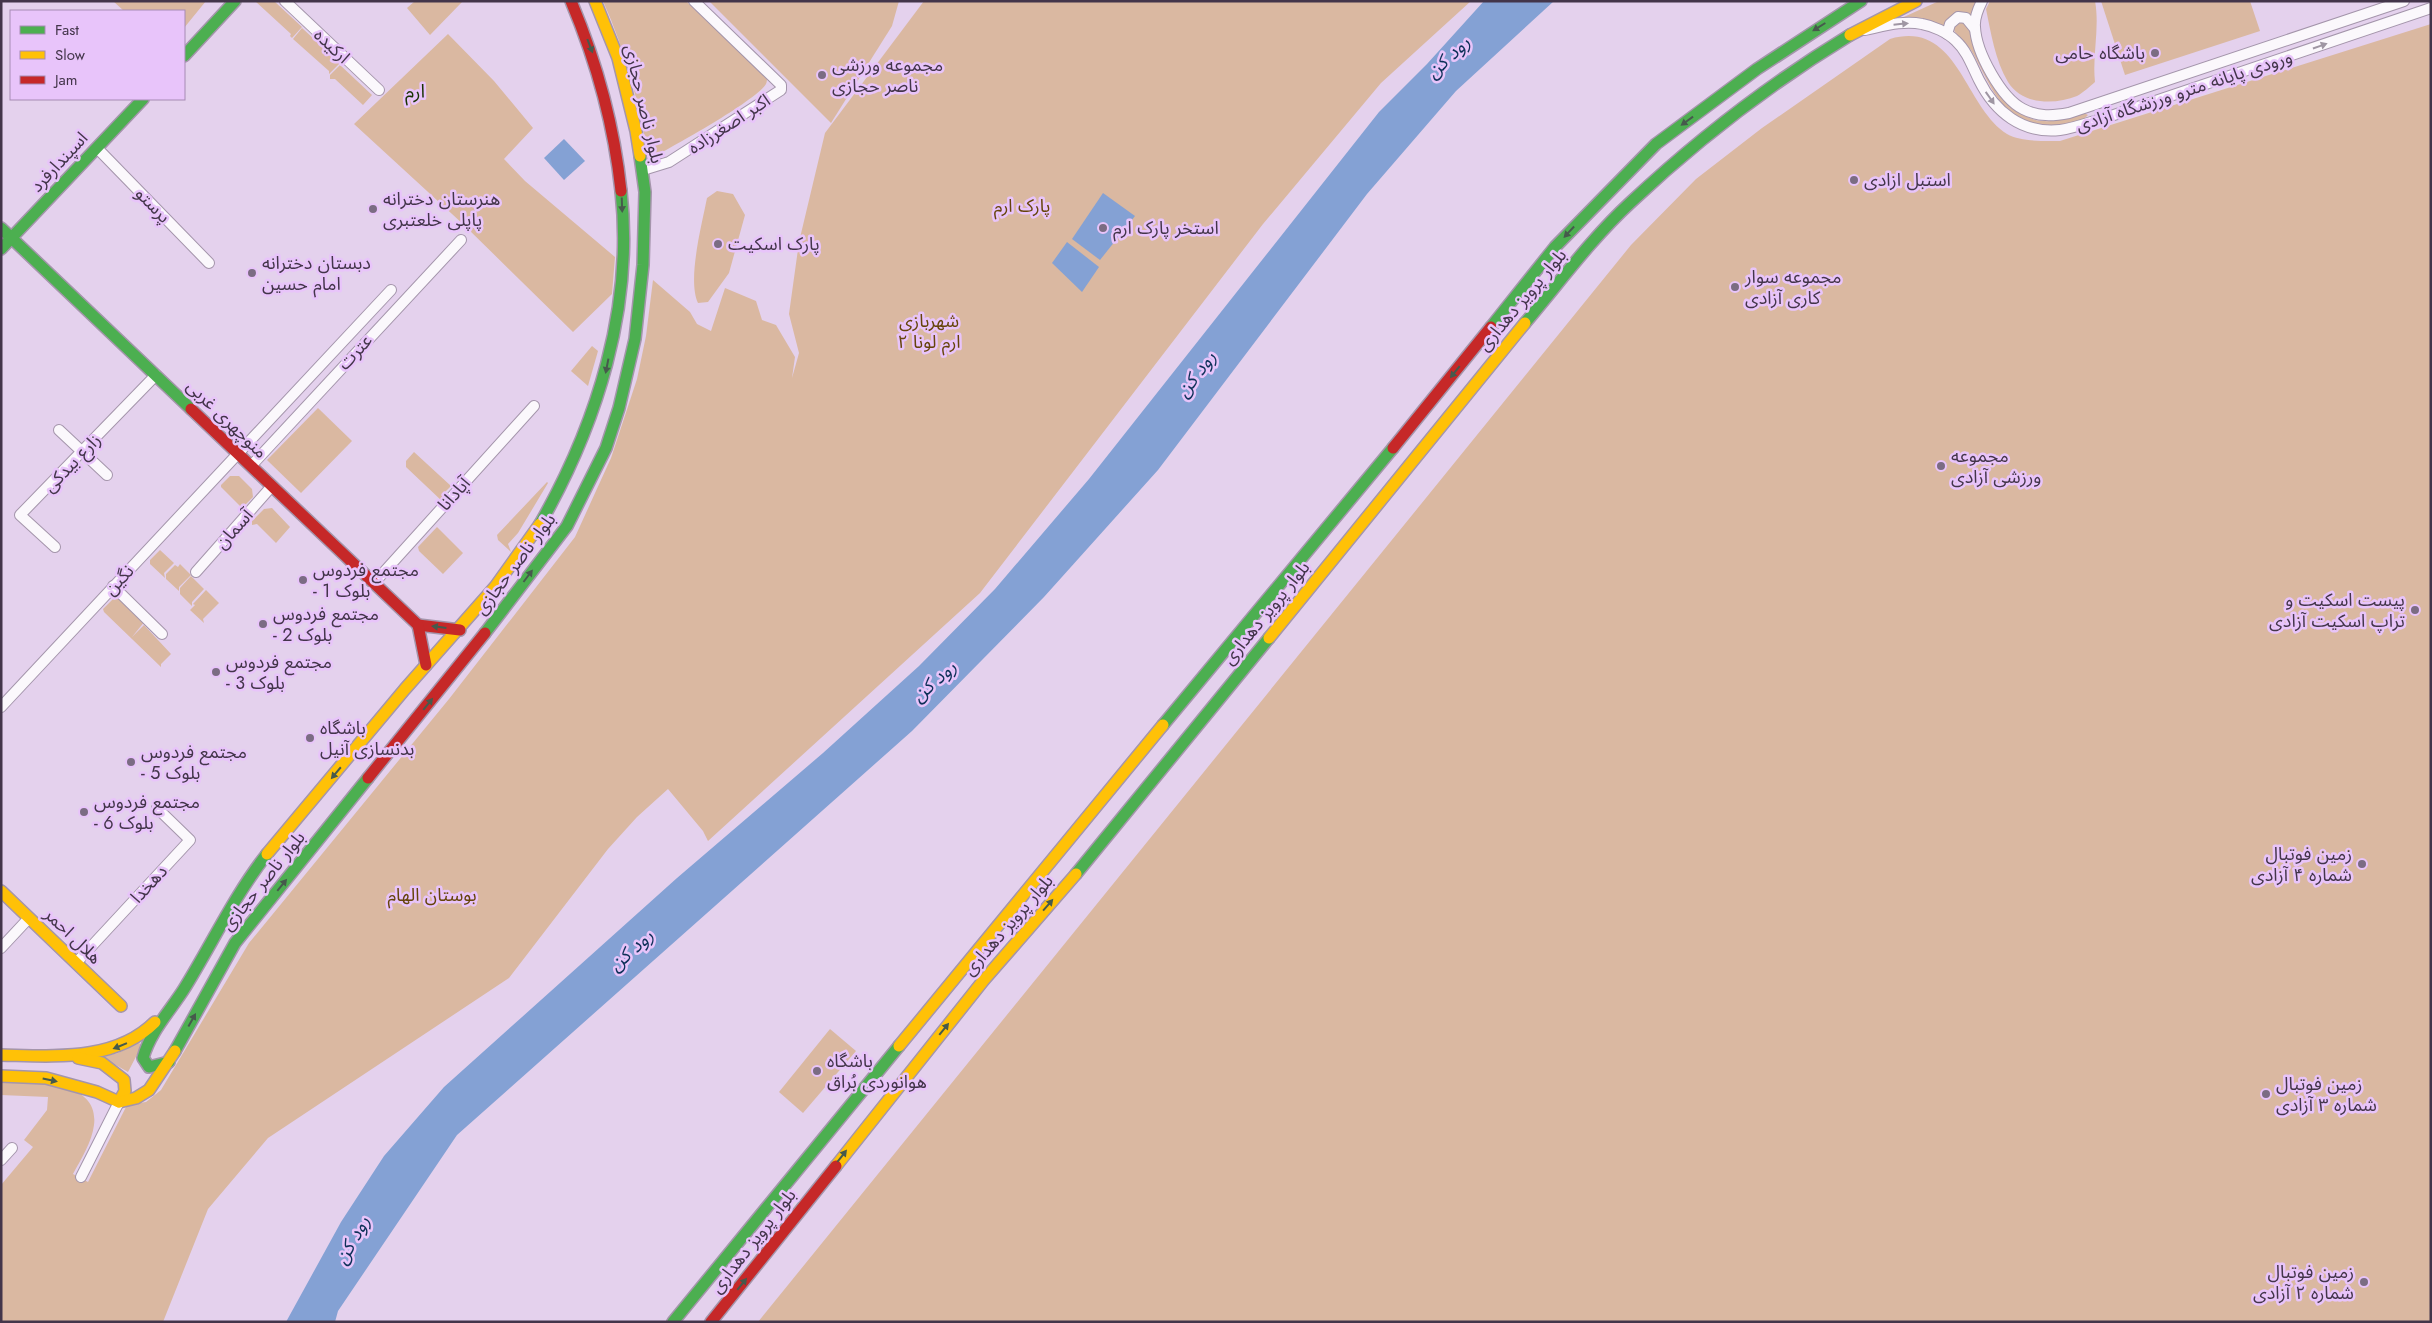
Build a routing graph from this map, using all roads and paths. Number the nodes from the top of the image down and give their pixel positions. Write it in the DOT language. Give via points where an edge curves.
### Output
graph roads {
  1 [pos="235,1"];
  2 [pos="285,1"];
  3 [pos="570,1"];
  4 [pos="595,1"];
  5 [pos="694,1"];
  6 [pos="1860,1"];
  7 [pos="1916,1"];
  8 [pos="1982,1"];
  9 [pos="2404,1"];
  10 [pos="2431,8"];
  11 [pos="1974,28"];
  12 [pos="1854,32"];
  13 [pos="1947,34"];
  14 [pos="185,55"];
  15 [pos="379,90"];
  16 [pos="142,100"];
  17 [pos="97,148"];
  18 [pos="643,170"];
  19 [pos="1,228"];
  20 [pos="12,238"];
  21 [pos="461,240"];
  22 [pos="1,249"];
  23 [pos="209,263"];
  24 [pos="391,290"];
  25 [pos="156,375"];
  26 [pos="534,406"];
  27 [pos="59,430"];
  28 [pos="82,453"];
  29 [pos="237,453"];
  30 [pos="251,466"];
  31 [pos="107,475"];
  32 [pos="272,486"];
  33 [pos="55,547"];
  34 [pos="196,572"];
  35 [pos="374,583"];
  36 [pos="113,586"];
  37 [pos="418,625"];
  38 [pos="460,630"];
  39 [pos="162,634"];
  40 [pos="426,665"];
  41 [pos="1,707"];
  42 [pos="156,808"];
  43 [pos="1,891"];
  44 [pos="29,918"];
  45 [pos="1,948"];
  46 [pos="76,963"];
  47 [pos="121,1006"];
  48 [pos="173,1007"];
  49 [pos="1,1055"];
  50 [pos="52,1056"];
  51 [pos="169,1062"];
  52 [pos="1,1076"];
  53 [pos="119,1102"];
  54 [pos="12,1148"];
  55 [pos="1,1160"];
  56 [pos="80,1177"];
  57 [pos="673,1322"];
  58 [pos="711,1322"];
  1 -- 14 [label="main road"];
  2 -- 15 [label="street, ارکیده"];
  3 -- 38 [label="main road, بلوار ناصر حجازی, one-way" via="604,89 618,154 623,254 614,335 604,381 560,489 531,538"];
  4 -- 18 [label="main road, بلوار ناصر حجازی" via="618,58"];
  5 -- 18 [label="street, اکبر اصغرزاده" via="781,85 781,90 669,162"];
  6 -- 57 [label="main road, بلوار پرویز دهداری, one-way" via="1757,69 1656,144 1555,247 1356,495 1085,818"];
  7 -- 12 [label="main road, بلوار پرویز دهداری"];
  8 -- 11 [label="street"];
  9 -- 11 [label="street" via="2058,115 2040,115 2015,104 2002,91 1980,48"];
  13 -- 10 [label="street, ورودی پایانه مترو ورزشگاه آزادی, one-way" via="1967,55 1990,99 2007,116 2027,127 2061,130"];
  11 -- 13 [label="street" via="1966,18 1958,17 1950,24"];
  12 -- 13 [label="street, one-way" via="1912,23"];
  58 -- 12 [label="main road, بلوار پرویز دهداری, one-way" via="970,996 1083,866 1572,266 1629,204 1725,120"];
  16 -- 17 [label="main road, اسپندارفرد"];
  17 -- 20 [label="main road, اسپندارفرد"];
  17 -- 23 [label="street, پرستو"];
  51 -- 18 [label="main road, بلوار ناصر حجازی, one-way" via="235,943 476,645 567,526 606,448 635,339 643,265"];
  19 -- 20 [label="main road, منوچهری غربی"];
  20 -- 22 [label="main road, اسپندارفرد"];
  20 -- 25 [label="main road, منوچهری غربی"];
  21 -- 30 [label="street, عترت"];
  24 -- 29 [label="street, نگین"];
  25 -- 28 [label="street, زارع بیدکی"];
  25 -- 29 [label="main road, منوچهری غربی"];
  26 -- 35 [label="street, آپادانا"];
  27 -- 28 [label="street"];
  28 -- 31 [label="street"];
  28 -- 33 [label="street, زارع بیدکی" via="20,516"];
  29 -- 30 [label="main road, منوچهری غربی"];
  29 -- 36 [label="street, نگین"];
  30 -- 32 [label="main road, منوچهری غربی"];
  32 -- 34 [label="street, آسمان"];
  32 -- 35 [label="main road, منوچهری غربی"];
  35 -- 37 [label="main road, منوچهری غربی"];
  36 -- 39 [label="street"];
  36 -- 41 [label="street, نگین"];
  38 -- 37 [label="main road, one-way"];
  37 -- 40 [label="main road"];
  38 -- 40 [label="main road, بلوار ناصر حجازی"];
  40 -- 48 [label="main road, بلوار ناصر حجازی, one-way" via="251,875"];
  42 -- 46 [label="street, دهخدا" via="190,840"];
  43 -- 44 [label="main road, هلال احمر"];
  44 -- 45 [label="street"];
  44 -- 46 [label="main road, هلال احمر"];
  46 -- 47 [label="main road, هلال احمر"];
  48 -- 50 [label="main road, one-way" via="133,1041 109,1050"];
  48 -- 51 [label="main road" via="145,1046 143,1058 149,1067"];
  49 -- 50 [label="main road"];
  50 -- 53 [label="main road" via="92,1060 117,1072 124,1080 125,1091"];
  51 -- 53 [label="main road, بلوار ناصر حجازی" via="149,1090 136,1098"];
  52 -- 53 [label="main road, one-way" via="46,1078 97,1092"];
  53 -- 56 [label="street"];
  54 -- 55 [label="street"];
}
